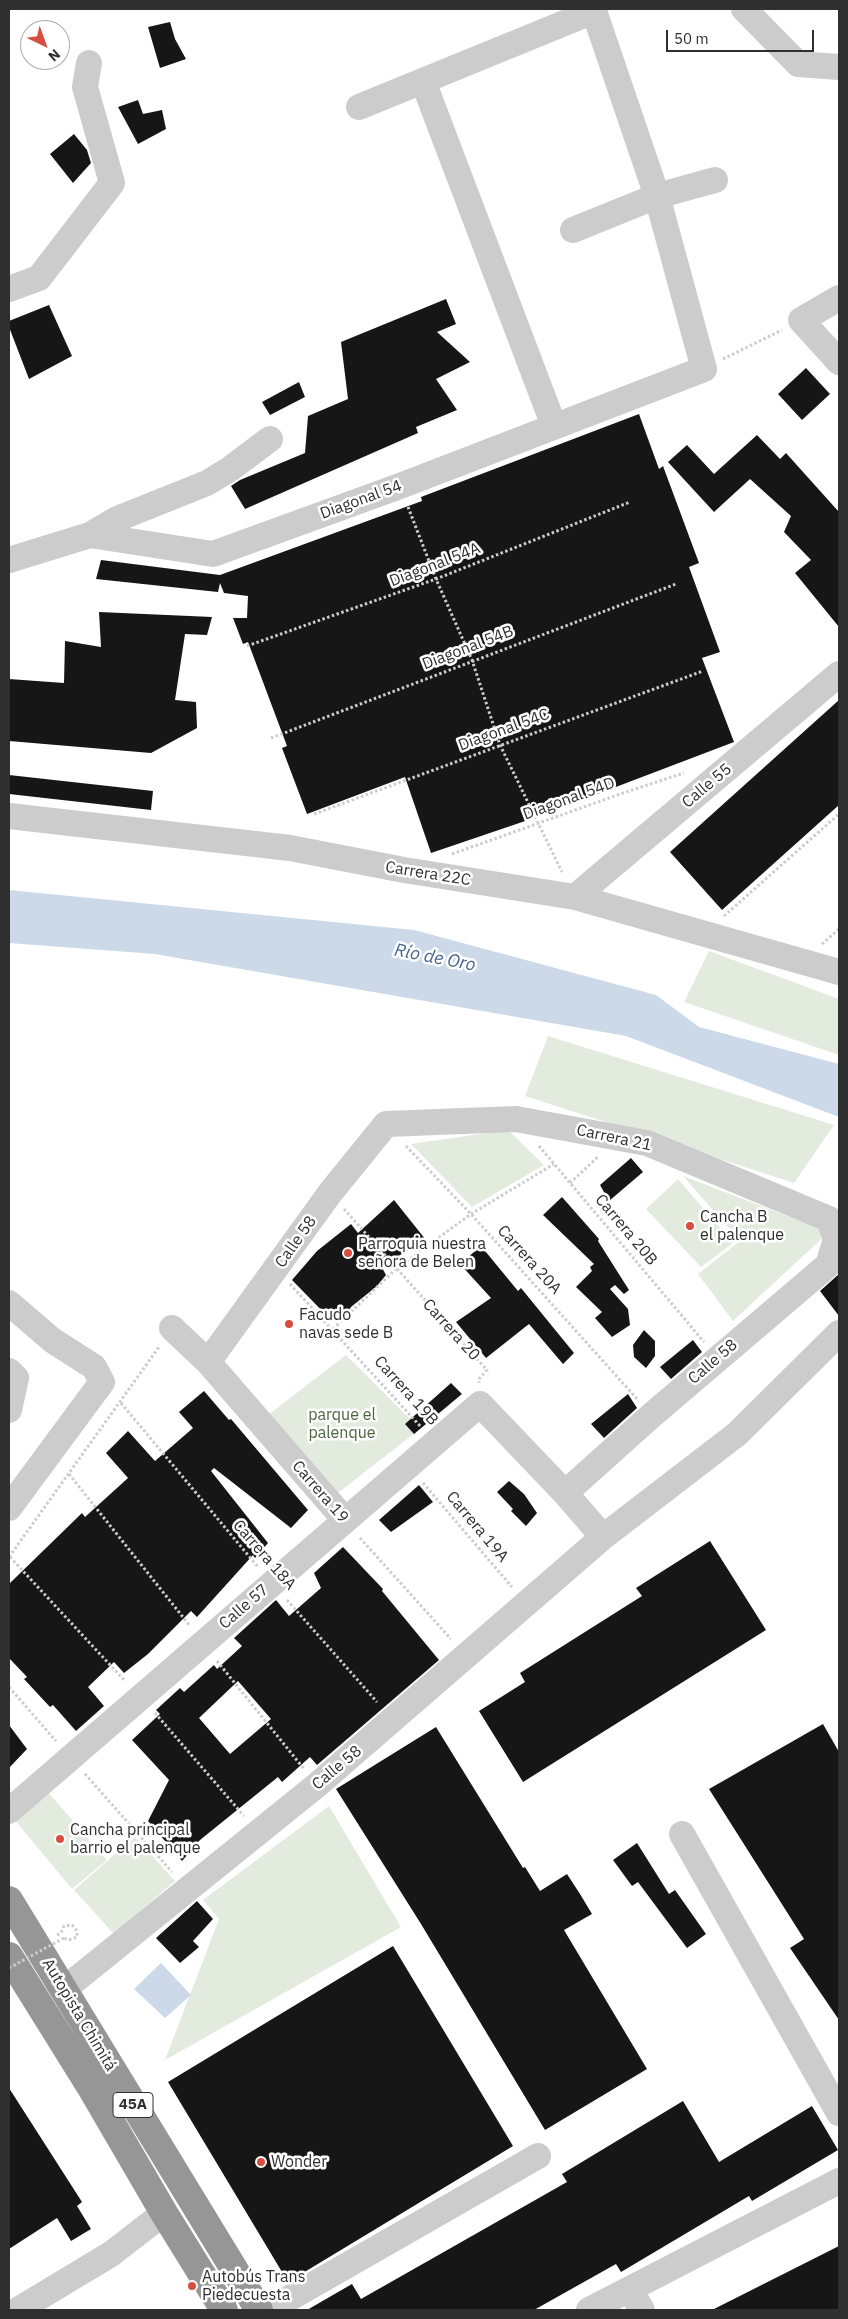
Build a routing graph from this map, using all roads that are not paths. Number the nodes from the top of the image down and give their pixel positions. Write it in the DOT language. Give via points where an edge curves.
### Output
graph roads {
  1 [pos="744,9"];
  2 [pos="90,63"];
  3 [pos="839,67"];
  4 [pos="423,81"];
  5 [pos="360,108"];
  6 [pos="715,180"];
  7 [pos="657,196"];
  8 [pos="573,230"];
  9 [pos="9,289"];
  10 [pos="839,298"];
  11 [pos="839,362"];
  12 [pos="554,426"];
  13 [pos="270,439"];
  14 [pos="90,536"];
  15 [pos="9,560"];
  16 [pos="839,674"];
  17 [pos="9,816"];
  18 [pos="576,897"];
  19 [pos="839,972"];
  20 [pos="386,1124"];
  21 [pos="835,1233"];
  22 [pos="9,1303"];
  23 [pos="172,1328"];
  24 [pos="839,1333"];
  25 [pos="208,1362"];
  26 [pos="9,1371"];
  27 [pos="9,1410"];
  28 [pos="565,1493"];
  29 [pos="9,1508"];
  30 [pos="345,1520"];
  31 [pos="603,1537"];
  32 [pos="9,1811"];
  33 [pos="682,1834"];
  34 [pos="9,1900"];
  35 [pos="9,1956"];
  36 [pos="63,1990"];
  37 [pos="839,2113"];
  38 [pos="538,2156"];
  39 [pos="839,2181"];
  40 [pos="164,2213"];
  41 [pos="636,2300"];
  42 [pos="18,2310"];
  43 [pos="224,2310"];
  44 [pos="259,2310"];
  45 [pos="269,2310"];
  46 [pos="588,2310"];
  1 -- 3 [label="street" via="798,64"];
  2 -- 9 [label="street" via="85,87 112,183 39,278"];
  4 -- 5 [label="street"];
  4 -- 7 [label="street" via="594,11"];
  4 -- 12 [label="street"];
  6 -- 7 [label="street"];
  7 -- 8 [label="street"];
  7 -- 12 [label="street, Diagonal 54" via="704,369"];
  10 -- 11 [label="street" via="801,320"];
  12 -- 14 [label="street, Diagonal 54" via="213,554"];
  13 -- 14 [label="street" via="207,483 117,519"];
  14 -- 15 [label="street, Diagonal 54"];
  16 -- 18 [label="street, Calle 55"];
  17 -- 18 [label="street, Carrera 22C" via="290,848"];
  18 -- 19 [label="street, Carrera 22C"];
  20 -- 21 [label="street, Carrera 21" via="516,1119 647,1143"];
  20 -- 25 [label="street, Calle 58" via="330,1193"];
  21 -- 28 [label="street, Calle 58" via="828,1265"];
  22 -- 29 [label="street" via="52,1340 94,1367 102,1382"];
  23 -- 25 [label="street, Carrera 19"];
  24 -- 31 [label="street, Calle 58" via="737,1434"];
  25 -- 30 [label="street, Carrera 19"];
  26 -- 27 [label="street" via="16,1378"];
  28 -- 30 [label="street, Calle 57" via="480,1404"];
  28 -- 31 [label="street"];
  30 -- 32 [label="street, Calle 57"];
  31 -- 36 [label="street, Calle 58" via="317,1785"];
  33 -- 37 [label="street"];
  34 -- 36 [label="highway, Autopista Chimitá / 45A" via="45,1942"];
  35 -- 40 [label="highway, Autopista Chimitá / 45A"];
  36 -- 44 [label="highway, Autopista Chimitá / 45A"];
  38 -- 45 [label="street"];
  39 -- 41 [label="street"];
  40 -- 42 [label="street" via="111,2254"];
  40 -- 43 [label="highway, Autopista Chimitá / 45A"];
  41 -- 46 [label="street"];
}
